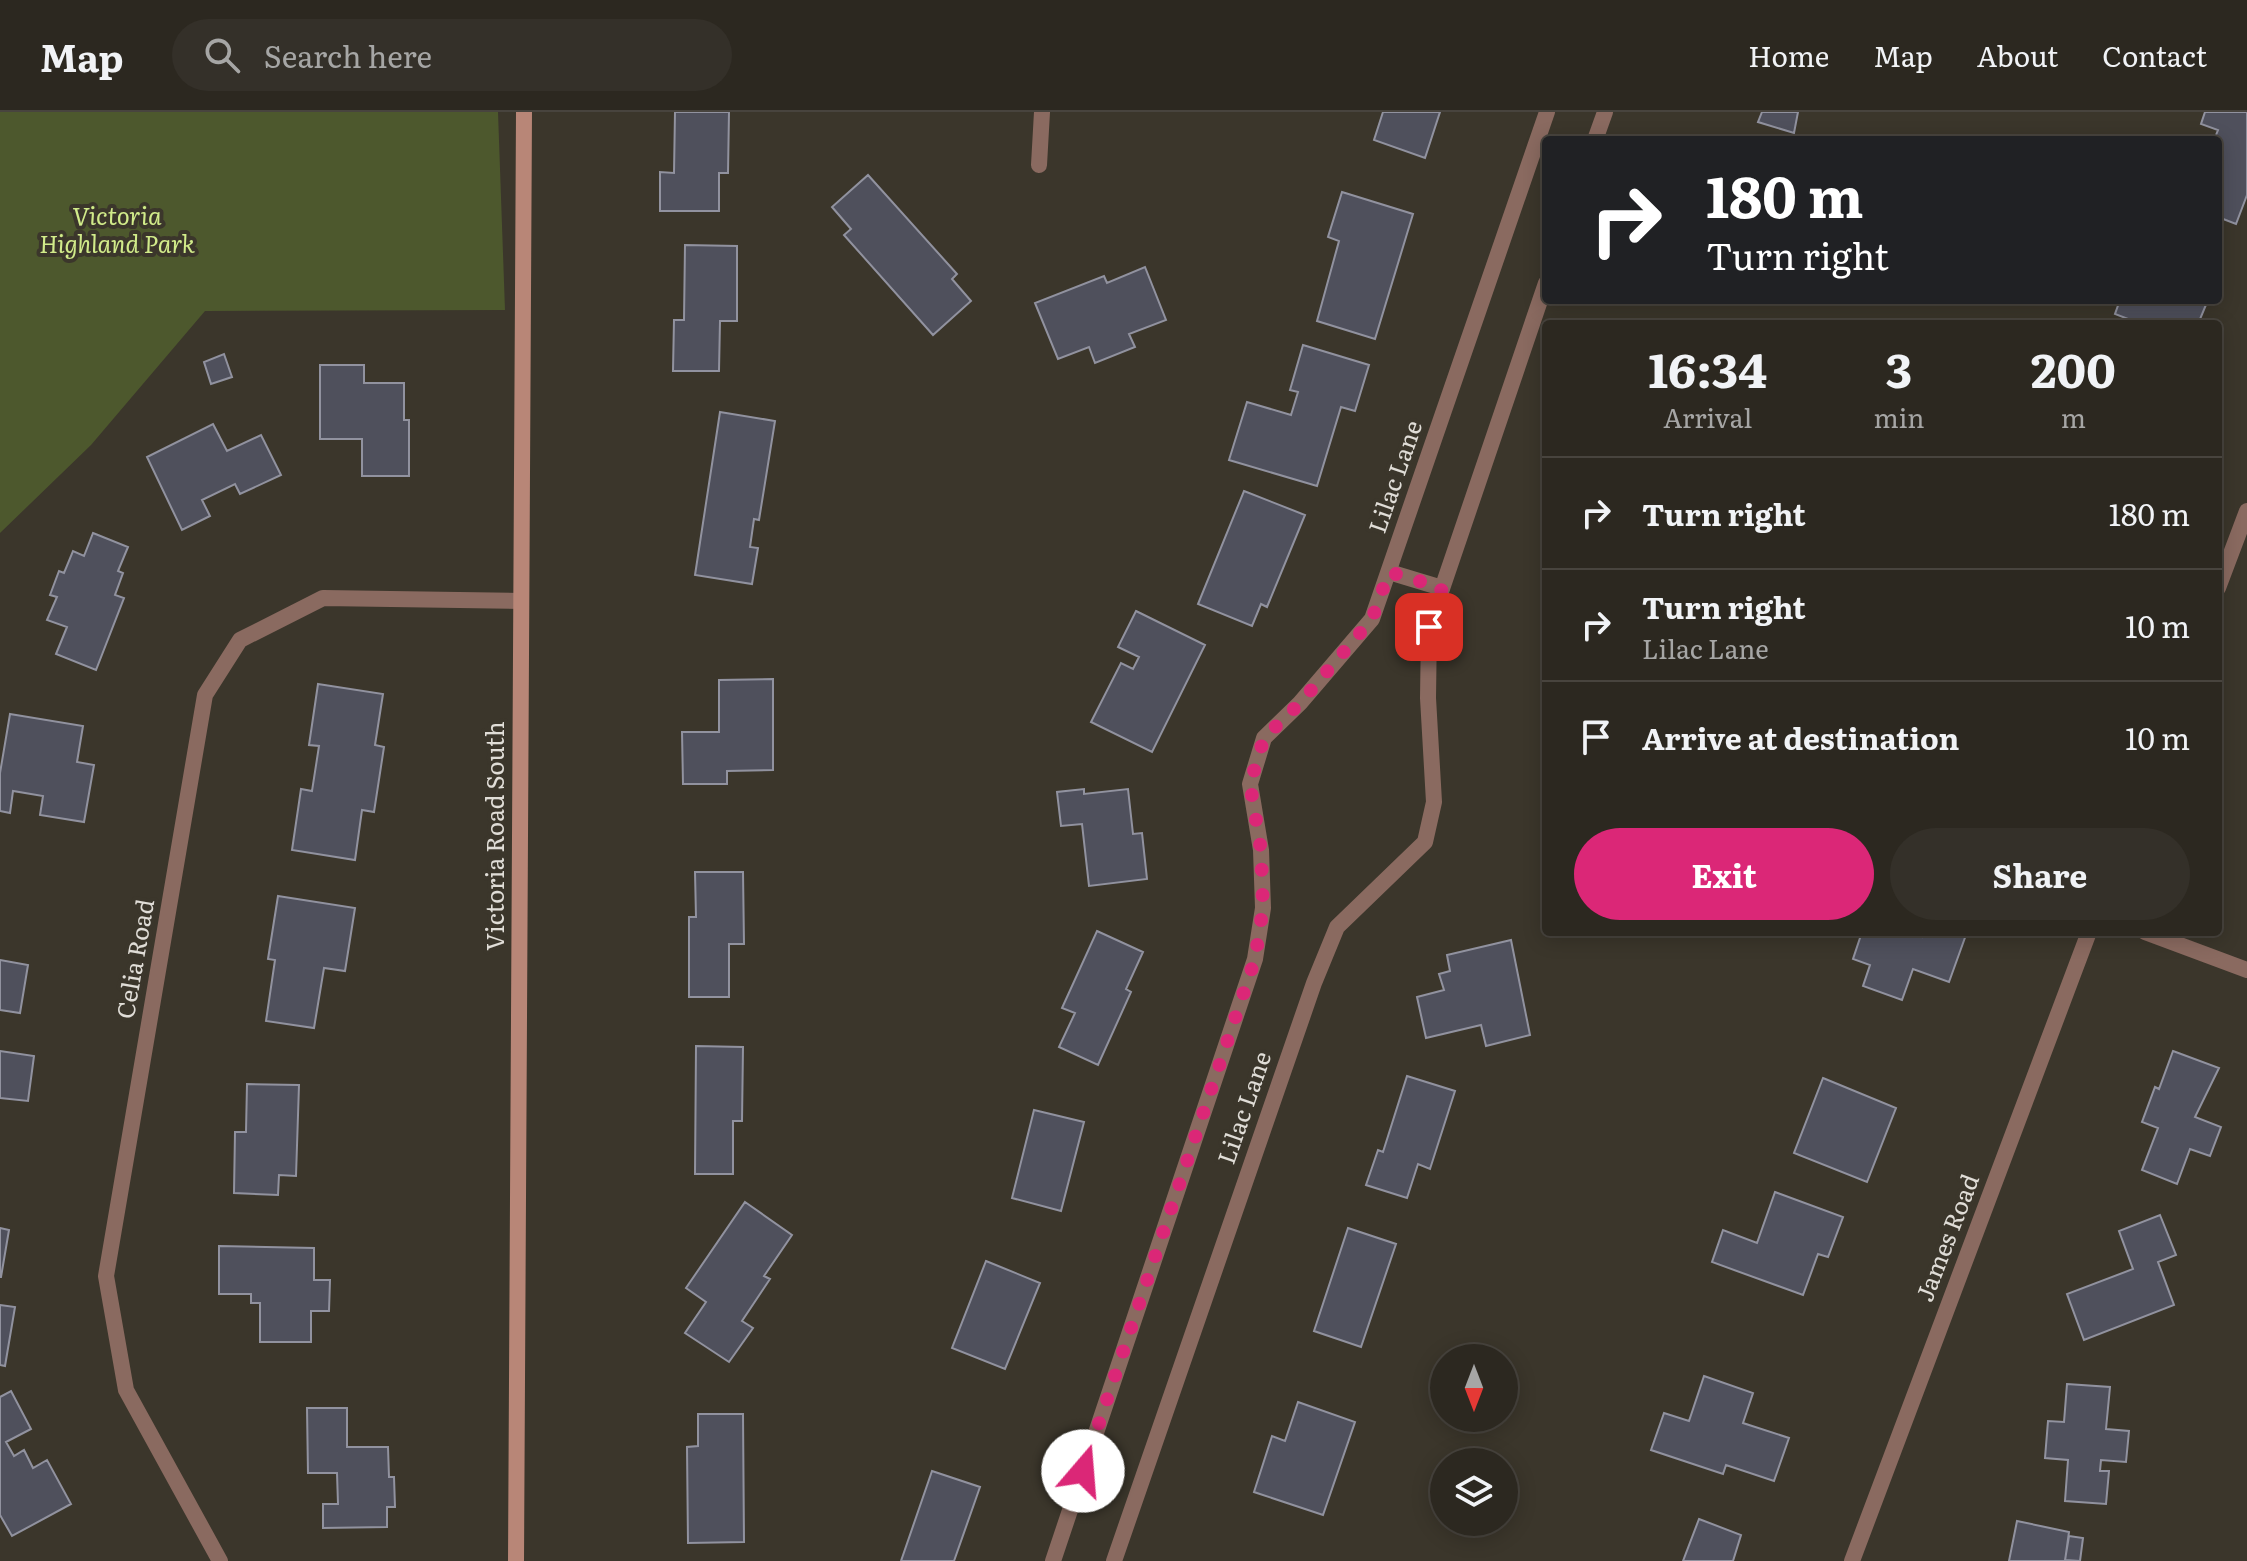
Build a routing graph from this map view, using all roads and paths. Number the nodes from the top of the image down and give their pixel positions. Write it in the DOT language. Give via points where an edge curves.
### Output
graph roads {
  1 [pos="524,112"];
  2 [pos="1042,112"];
  3 [pos="1547,112"];
  4 [pos="1605,112"];
  5 [pos="1596,136"];
  6 [pos="1039,165"];
  7 [pos="1542,295"];
  8 [pos="2247,511"];
  9 [pos="1389,572"];
  10 [pos="2222,577"];
  11 [pos="1442,588"];
  12 [pos="521,601"];
  13 [pos="2087,936"];
  14 [pos="2156,936"];
  15 [pos="2247,970"];
  16 [pos="220,1561"];
  17 [pos="516,1561"];
  18 [pos="1053,1561"];
  19 [pos="1114,1561"];
  20 [pos="1852,1561"];
  1 -- 12 [label="street, Victoria Road South"];
  2 -- 6 [label="street"];
  3 -- 9 [label="street, Lilac Lane"];
  4 -- 5 [label="street"];
  7 -- 11 [label="street, Lilac Lane"];
  8 -- 10 [label="street"];
  9 -- 11 [label="street"];
  9 -- 18 [label="street, Lilac Lane" via="1372,619 1264,738 1250,784 1261,850 1263,908 1255,959"];
  11 -- 19 [label="street, Lilac Lane" via="1429,627 1434,802 1425,842 1337,927"];
  12 -- 16 [label="street, Celia Road" via="323,598 240,640 205,695 106,1276 126,1390"];
  12 -- 17 [label="street, Victoria Road South"];
  13 -- 20 [label="street, James Road"];
  14 -- 15 [label="street"];
}
